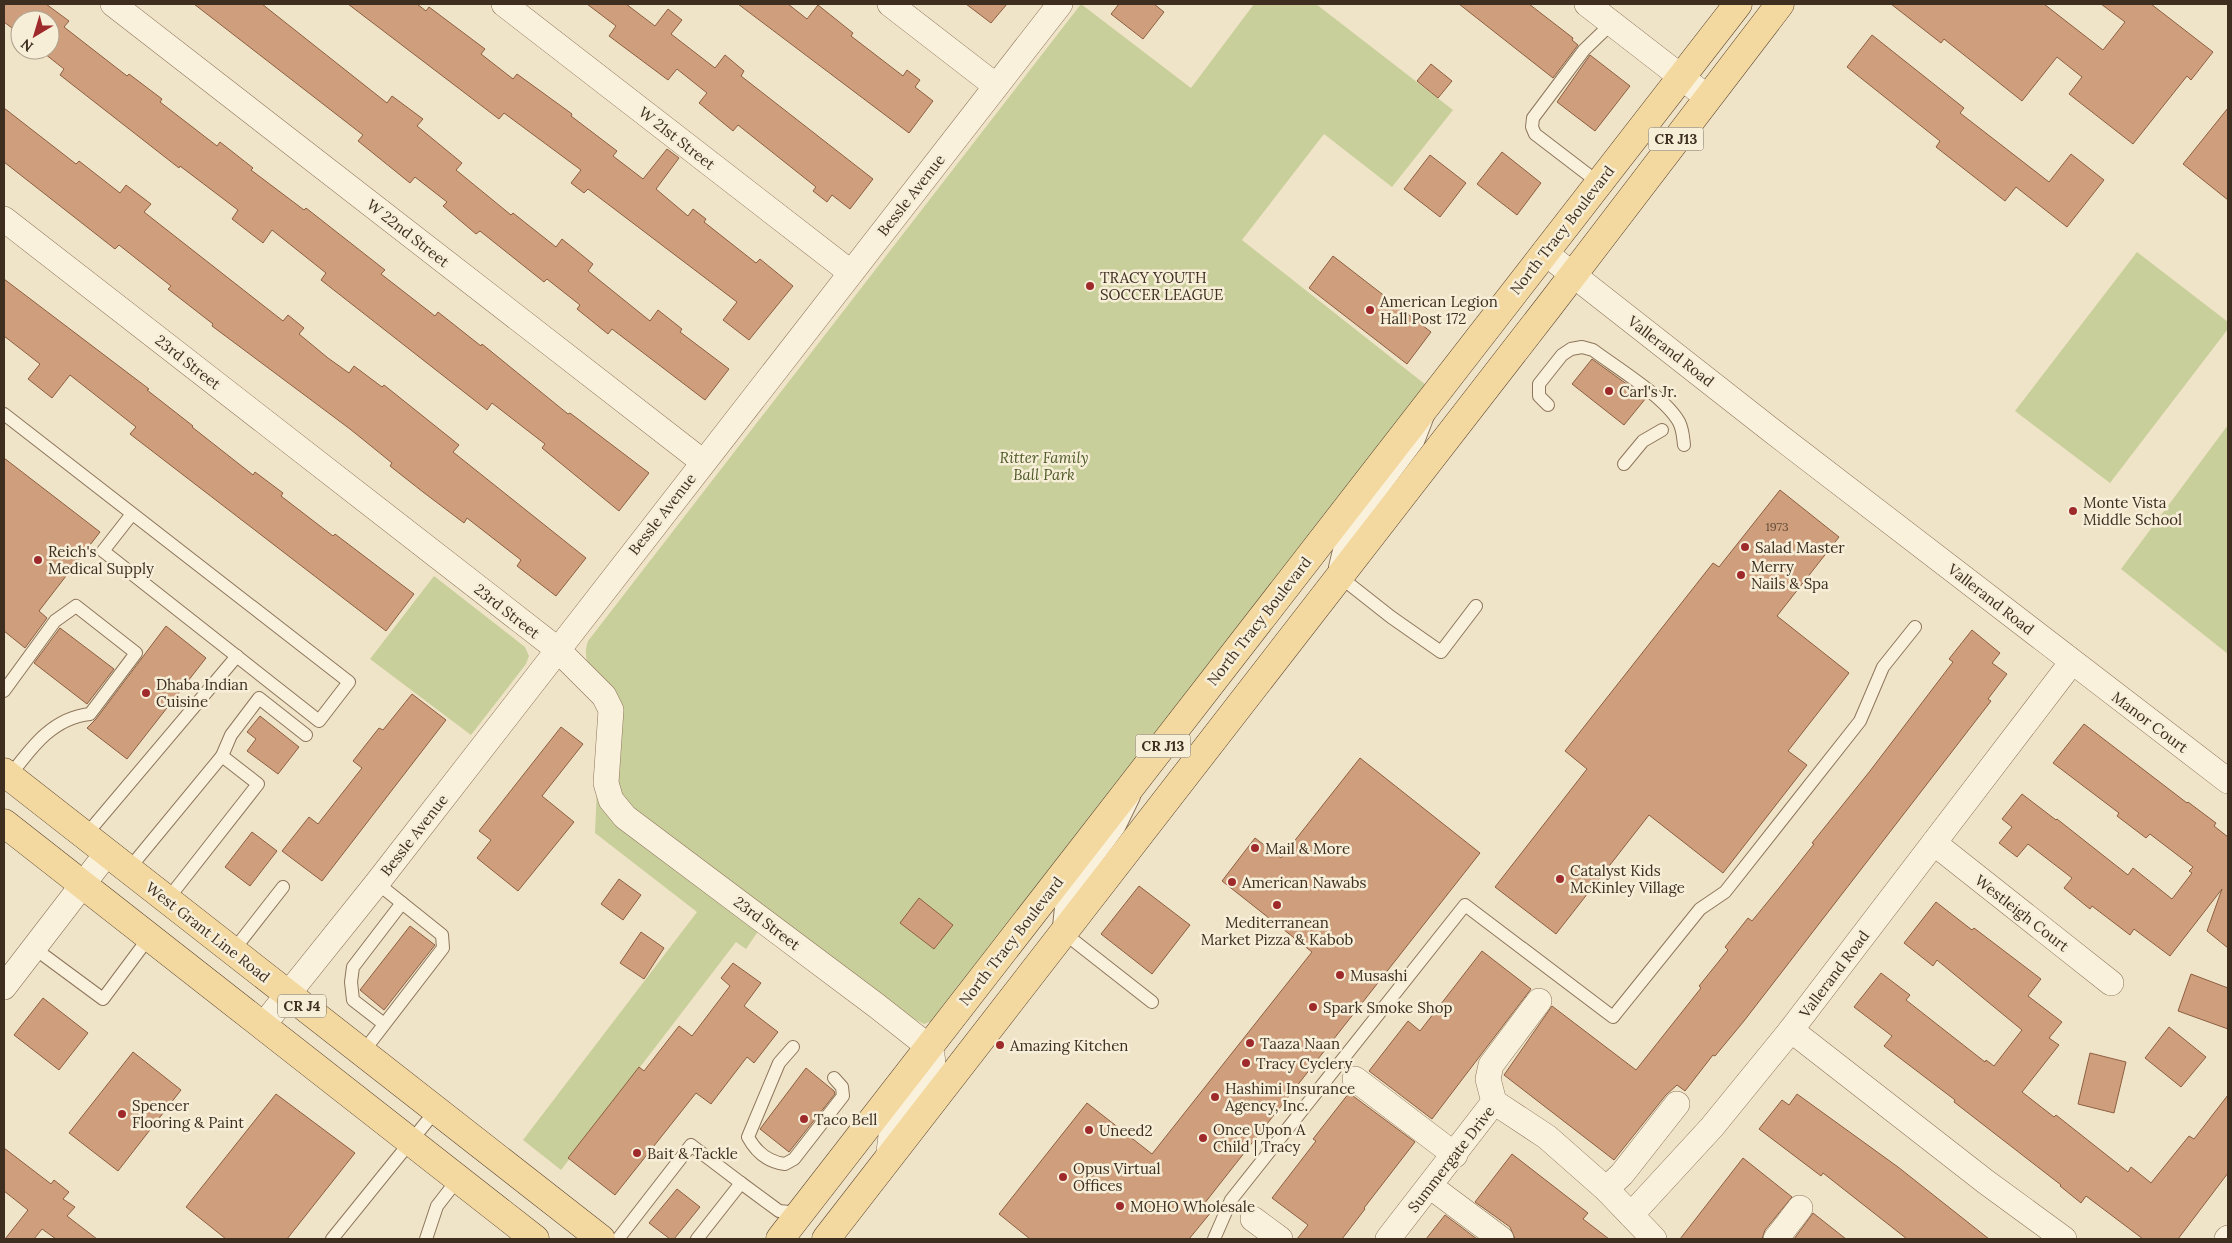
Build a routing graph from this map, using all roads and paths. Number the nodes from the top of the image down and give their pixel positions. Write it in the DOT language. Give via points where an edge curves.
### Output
graph roads {
  1 [pos="113,4"];
  2 [pos="504,4"];
  3 [pos="890,4"];
  4 [pos="1060,4"];
  5 [pos="1587,4"];
  6 [pos="1738,4"];
  7 [pos="1780,4"];
  8 [pos="1612,23"];
  9 [pos="1681,77"];
  10 [pos="996,86"];
  11 [pos="1708,97"];
  12 [pos="1599,183"];
  13 [pos="4,219"];
  14 [pos="1544,252"];
  15 [pos="850,272"];
  16 [pos="1572,275"];
  17 [pos="1436,392"];
  18 [pos="1548,405"];
  19 [pos="4,414"];
  20 [pos="1662,430"];
  21 [pos="1684,445"];
  22 [pos="703,462"];
  23 [pos="1624,464"];
  24 [pos="132,514"];
  25 [pos="1339,576"];
  26 [pos="1476,606"];
  27 [pos="1915,627"];
  28 [pos="556,650"];
  29 [pos="237,656"];
  30 [pos="2072,662"];
  31 [pos="4,691"];
  32 [pos="306,735"];
  33 [pos="222,756"];
  34 [pos="1148,766"];
  35 [pos="6,775"];
  36 [pos="2228,781"];
  37 [pos="4,823"];
  38 [pos="85,836"];
  39 [pos="1934,843"];
  40 [pos="107,853"];
  41 [pos="128,870"];
  42 [pos="377,883"];
  43 [pos="83,884"];
  44 [pos="282,887"];
  45 [pos="168,900"];
  46 [pos="402,903"];
  47 [pos="1064,933"];
  48 [pos="150,936"];
  49 [pos="34,948"];
  50 [pos="233,951"];
  51 [pos="2111,983"];
  52 [pos="4,987"];
  53 [pos="288,994"];
  54 [pos="1539,1001"];
  55 [pos="1152,1002"];
  56 [pos="264,1024"];
  57 [pos="384,1024"];
  58 [pos="1791,1030"];
  59 [pos="793,1047"];
  60 [pos="929,1047"];
  61 [pos="362,1052"];
  62 [pos="834,1078"];
  63 [pos="1356,1079"];
  64 [pos="1494,1102"];
  65 [pos="1677,1104"];
  66 [pos="437,1109"];
  67 [pos="410,1142"];
  68 [pos="1455,1155"];
  69 [pos="888,1160"];
  70 [pos="458,1179"];
  71 [pos="741,1183"];
  72 [pos="1430,1186"];
  73 [pos="1606,1189"];
  74 [pos="1800,1208"];
  75 [pos="800,1213"];
  76 [pos="1631,1215"];
  77 [pos="1253,1219"];
  78 [pos="332,1239"];
  79 [pos="426,1239"];
  80 [pos="535,1239"];
  81 [pos="601,1239"];
  82 [pos="618,1239"];
  83 [pos="697,1239"];
  84 [pos="780,1239"];
  85 [pos="826,1239"];
  86 [pos="1214,1239"];
  87 [pos="1280,1239"];
  88 [pos="1388,1239"];
  89 [pos="1501,1239"];
  90 [pos="1654,1239"];
  91 [pos="1776,1239"];
  92 [pos="2064,1239"];
  1 -- 22 [label="street, W 22nd Street"];
  2 -- 15 [label="street, W 21st Street"];
  3 -- 10 [label="street"];
  4 -- 10 [label="street, Bessle Avenue"];
  5 -- 8 [label="street"];
  6 -- 9 [label="main road, North Tracy Boulevard / CR J13"];
  7 -- 11 [label="main road, CR J13"];
  8 -- 9 [label="street"];
  8 -- 12 [label="lane" via="1584,50 1533,118 1532,127 1535,134"];
  9 -- 11 [label="street"];
  9 -- 12 [label="main road, North Tracy Boulevard / CR J13"];
  10 -- 15 [label="street, Bessle Avenue"];
  11 -- 16 [label="main road, CR J13"];
  12 -- 14 [label="main road, North Tracy Boulevard / CR J13"];
  13 -- 28 [label="street, 23rd Street"];
  14 -- 16 [label="street, Vallerand Road"];
  14 -- 17 [label="main road, North Tracy Boulevard / CR J13"];
  15 -- 22 [label="street, Bessle Avenue"];
  16 -- 25 [label="main road, CR J13"];
  16 -- 30 [label="street, Vallerand Road"];
  17 -- 25 [label="lane" via="1418,442 1340,546 1335,567"];
  17 -- 34 [label="main road, North Tracy Boulevard / CR J13"];
  18 -- 21 [label="lane" via="1539,396 1540,384 1562,355 1582,347 1593,350 1667,408 1683,432"];
  19 -- 24 [label="lane"];
  20 -- 23 [label="lane" via="1643,442"];
  22 -- 28 [label="street, Bessle Avenue"];
  24 -- 29 [label="lane" via="103,551"];
  24 -- 29 [label="lane" via="349,682 319,721"];
  25 -- 26 [label="lane" via="1441,652"];
  25 -- 47 [label="main road, CR J13"];
  27 -- 86 [label="lane" via="1883,668 1854,729 1725,892 1700,909 1613,1016 1465,905 1231,1200"];
  28 -- 42 [label="street, Bessle Avenue"];
  28 -- 60 [label="street, 23rd Street" via="604,696 610,710 606,782 610,800 625,817"];
  29 -- 38 [label="lane"];
  30 -- 36 [label="street, Manor Court"];
  30 -- 39 [label="street, Vallerand Road"];
  31 -- 35 [label="lane" via="55,621 76,606 136,654 90,714 72,716 34,742"];
  32 -- 33 [label="lane" via="259,698 231,735"];
  33 -- 41 [label="lane"];
  33 -- 45 [label="lane" via="258,784"];
  34 -- 47 [label="lane" via="1126,817 1061,907 1059,927"];
  34 -- 60 [label="main road, North Tracy Boulevard / CR J13"];
  35 -- 38 [label="main road, West Grant Line Road / CR J4"];
  37 -- 43 [label="main road, CR J4"];
  38 -- 40 [label="main road, West Grant Line Road / CR J4"];
  39 -- 51 [label="street, Westleigh Court"];
  39 -- 58 [label="street, Vallerand Road"];
  40 -- 41 [label="main road, West Grant Line Road / CR J4"];
  40 -- 43 [label="street"];
  41 -- 45 [label="main road, West Grant Line Road / CR J4"];
  42 -- 46 [label="lane"];
  42 -- 53 [label="street, Bessle Avenue"];
  43 -- 48 [label="main road, CR J4"];
  43 -- 49 [label="street"];
  44 -- 50 [label="lane"];
  45 -- 50 [label="main road, West Grant Line Road / CR J4"];
  46 -- 57 [label="lane" via="354,967 351,982 353,1000"];
  46 -- 57 [label="lane" via="442,935 443,948"];
  47 -- 55 [label="lane"];
  47 -- 69 [label="main road, CR J13"];
  48 -- 49 [label="lane" via="103,999"];
  48 -- 56 [label="main road, CR J4"];
  49 -- 52 [label="street"];
  50 -- 53 [label="main road, West Grant Line Road / CR J4"];
  53 -- 56 [label="street, Bessle Avenue"];
  53 -- 61 [label="main road, West Grant Line Road / CR J4"];
  54 -- 64 [label="street" via="1491,1065 1488,1079"];
  56 -- 67 [label="main road, CR J4"];
  57 -- 61 [label="lane"];
  58 -- 76 [label="street, Vallerand Road" via="1712,1126"];
  58 -- 92 [label="street, Vallerand Road"];
  59 -- 62 [label="lane" via="779,1063 748,1137 753,1147 772,1162 785,1164 794,1159 843,1096 842,1086"];
  60 -- 69 [label="street" via="933,1055 930,1076 892,1128"];
  60 -- 75 [label="main road, North Tracy Boulevard / CR J13"];
  61 -- 66 [label="main road, West Grant Line Road / CR J4"];
  63 -- 68 [label="street"];
  64 -- 68 [label="street, Summergate Drive"];
  64 -- 73 [label="street, Summergate Drive" via="1547,1136"];
  65 -- 73 [label="street" via="1622,1174"];
  66 -- 67 [label="lane"];
  66 -- 81 [label="main road, West Grant Line Road / CR J4"];
  67 -- 70 [label="main road, CR J4"];
  67 -- 78 [label="lane"];
  68 -- 72 [label="street, Summergate Drive"];
  69 -- 85 [label="main road, CR J13"];
  70 -- 79 [label="lane" via="437,1206"];
  70 -- 80 [label="main road, CR J4"];
  71 -- 75 [label="lane" via="779,1211"];
  71 -- 82 [label="lane" via="691,1144"];
  71 -- 83 [label="lane"];
  72 -- 88 [label="street, Summergate Drive"];
  72 -- 89 [label="street"];
  73 -- 76 [label="street, Summergate Drive"];
  74 -- 91 [label="street"];
  75 -- 84 [label="main road, North Tracy Boulevard / CR J13"];
  76 -- 90 [label="street, Summergate Drive"];
  77 -- 87 [label="street"];
}
